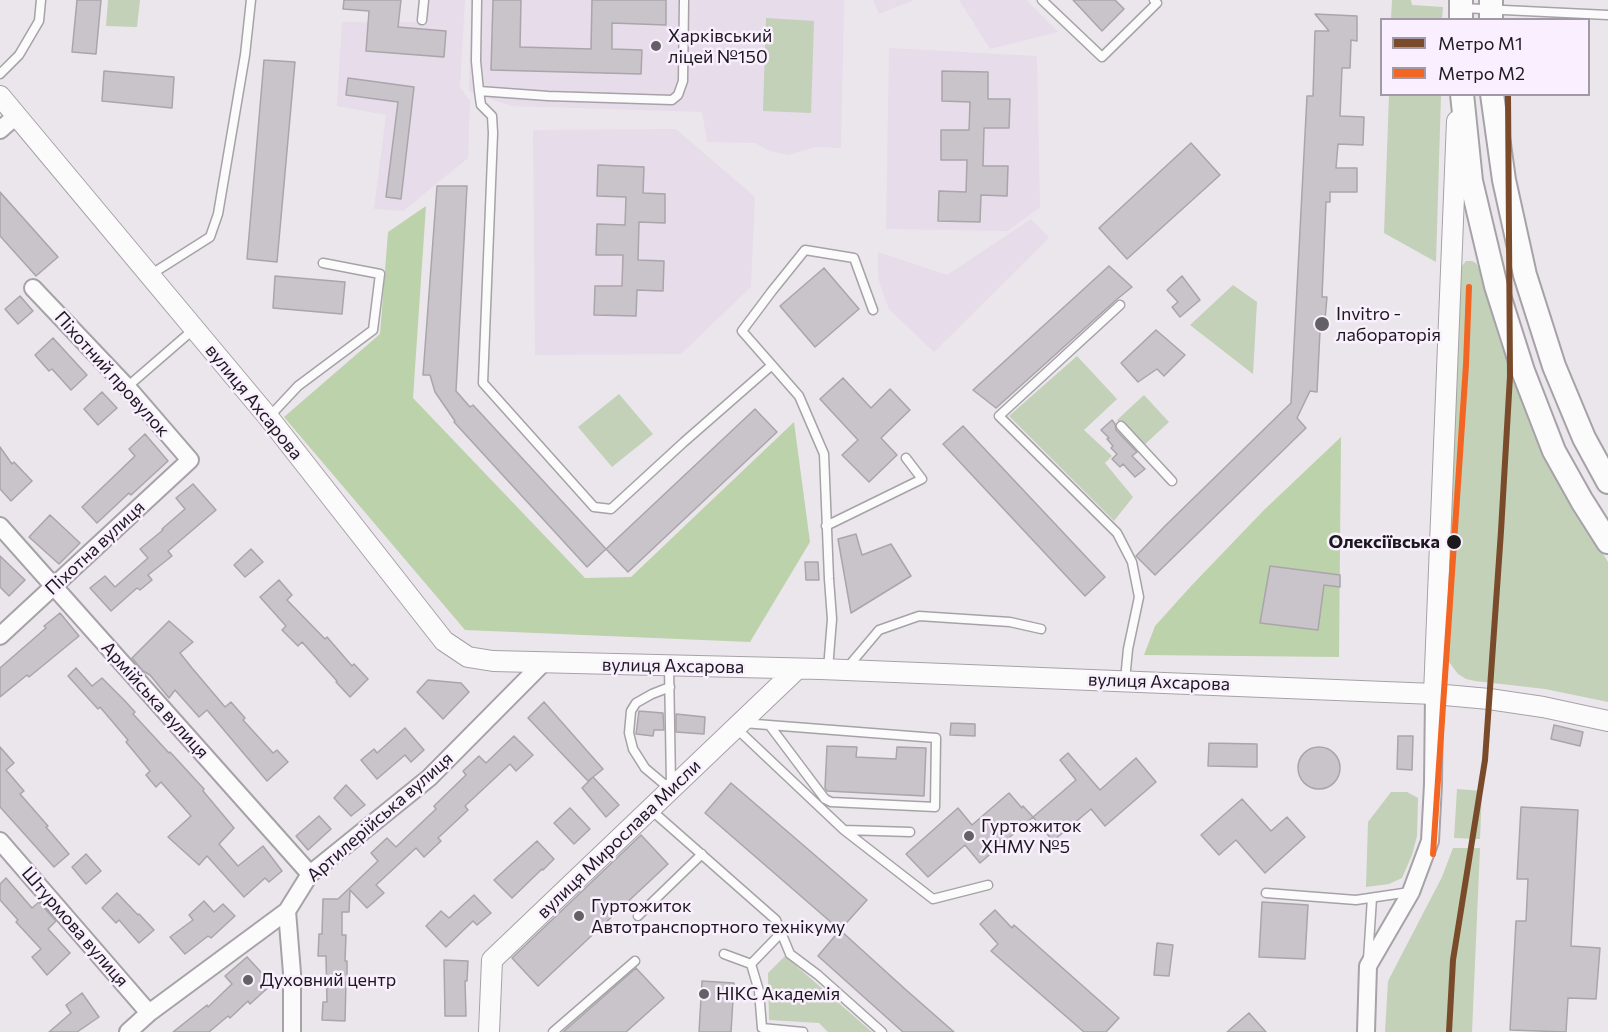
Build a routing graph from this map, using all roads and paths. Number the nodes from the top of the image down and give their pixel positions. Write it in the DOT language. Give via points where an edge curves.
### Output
graph roads {
  1 [pos="41,0"];
  2 [pos="252,0"];
  3 [pos="424,0"];
  4 [pos="477,0"];
  5 [pos="684,0"];
  6 [pos="1042,0"];
  7 [pos="1154,0"];
  8 [pos="1461,9"];
  9 [pos="1491,10"];
  10 [pos="1608,15"];
  11 [pos="422,20"];
  12 [pos="0,74"];
  13 [pos="479,91"];
  14 [pos="0,96"];
  15 [pos="1460,96"];
  16 [pos="1460,96"];
  17 [pos="1492,96"];
  18 [pos="16,115"];
  19 [pos="0,130"];
  20 [pos="323,263"];
  21 [pos="150,275"];
  22 [pos="33,288"];
  23 [pos="1120,305"];
  24 [pos="873,310"];
  25 [pos="195,329"];
  26 [pos="772,365"];
  27 [pos="127,387"];
  28 [pos="269,418"];
  29 [pos="1121,426"];
  30 [pos="906,458"];
  31 [pos="190,460"];
  32 [pos="1172,481"];
  33 [pos="1608,482"];
  34 [pos="0,526"];
  35 [pos="826,526"];
  36 [pos="1608,542"];
  37 [pos="54,587"];
  38 [pos="1041,629"];
  39 [pos="0,636"];
  40 [pos="544,662"];
  41 [pos="669,666"];
  42 [pos="797,669"];
  43 [pos="836,670"];
  44 [pos="1125,680"];
  45 [pos="670,687"];
  46 [pos="1434,694"];
  47 [pos="1608,721"];
  48 [pos="738,725"];
  49 [pos="770,726"];
  50 [pos="671,789"];
  51 [pos="650,809"];
  52 [pos="844,830"];
  53 [pos="910,832"];
  54 [pos="0,841"];
  55 [pos="702,855"];
  56 [pos="310,874"];
  57 [pos="988,885"];
  58 [pos="1411,892"];
  59 [pos="1266,893"];
  60 [pos="1372,898"];
  61 [pos="287,911"];
  62 [pos="638,916"];
  63 [pos="782,932"];
  64 [pos="724,954"];
  65 [pos="635,962"];
  66 [pos="751,964"];
  67 [pos="1368,966"];
  68 [pos="149,1013"];
  69 [pos="128,1032"];
  70 [pos="291,1032"];
  71 [pos="489,1032"];
  72 [pos="553,1032"];
  73 [pos="803,1032"];
  74 [pos="882,1032"];
  75 [pos="1366,1032"];
  1 -- 12 [label="lane" via="39,21 19,55"];
  2 -- 21 [label="lane" via="220,203 210,237"];
  3 -- 11 [label="lane"];
  4 -- 13 [label="lane"];
  5 -- 13 [label="lane" via="683,81 672,100"];
  6 -- 7 [label="lane" via="1101,57 1156,3"];
  8 -- 9 [label="lane"];
  9 -- 10 [label="lane"];
  13 -- 26 [label="lane" via="481,105 492,116 493,133 483,383 594,507 611,509"];
  14 -- 18 [label="street, вулиця Ахсарова"];
  15 -- 36 [label="main road" via="1471,181 1496,286 1523,371 1554,451"];
  16 -- 46 [label="street"];
  17 -- 33 [label="main road" via="1504,180 1525,275 1554,366 1584,438"];
  18 -- 19 [label="street"];
  18 -- 21 [label="street, вулиця Ахсарова"];
  20 -- 28 [label="lane" via="380,274 373,330 298,386"];
  21 -- 25 [label="street, вулиця Ахсарова"];
  22 -- 27 [label="street, Піхотний провулок"];
  23 -- 44 [label="lane" via="999,416 1118,533 1132,562 1139,597"];
  24 -- 26 [label="lane" via="854,258 805,250 742,332"];
  25 -- 27 [label="lane"];
  25 -- 28 [label="street, вулиця Ахсарова"];
  26 -- 35 [label="lane" via="799,396 824,454"];
  27 -- 31 [label="street, Піхотний провулок"];
  28 -- 40 [label="street, вулиця Ахсарова" via="444,641 468,657"];
  29 -- 32 [label="lane"];
  30 -- 35 [label="lane" via="922,479"];
  31 -- 37 [label="street, Піхотна вулиця"];
  34 -- 37 [label="street, Армійська вулиця"];
  35 -- 43 [label="lane"];
  37 -- 39 [label="street, Піхотна вулиця"];
  37 -- 56 [label="street, Армійська вулиця"];
  38 -- 43 [label="lane" via="1010,622 919,616 879,630"];
  40 -- 41 [label="street, вулиця Ахсарова"];
  40 -- 56 [label="street, Артилерійська вулиця" via="429,778"];
  41 -- 42 [label="street, вулиця Ахсарова"];
  41 -- 45 [label="lane"];
  42 -- 43 [label="street, вулиця Ахсарова"];
  42 -- 48 [label="street, вулиця Мирослава Мисли"];
  43 -- 44 [label="street, вулиця Ахсарова"];
  44 -- 46 [label="street, вулиця Ахсарова"];
  45 -- 50 [label="lane"];
  45 -- 50 [label="lane" via="636,703 631,711 629,733 633,749 645,768"];
  46 -- 47 [label="street, вулиця Ахсарова" via="1543,706"];
  46 -- 58 [label="street" via="1430,841"];
  48 -- 49 [label="lane"];
  48 -- 50 [label="street, вулиця Мирослава Мисли"];
  48 -- 52 [label="lane"];
  49 -- 49 [label="lane" via="831,802 935,807 936,738"];
  50 -- 51 [label="street, вулиця Мирослава Мисли"];
  51 -- 55 [label="lane"];
  51 -- 71 [label="street, вулиця Мирослава Мисли" via="492,960"];
  52 -- 53 [label="lane"];
  52 -- 57 [label="lane" via="933,899"];
  54 -- 68 [label="street, Штурмова вулиця"];
  55 -- 62 [label="lane"];
  55 -- 63 [label="lane" via="776,920"];
  56 -- 61 [label="street, Артилерійська вулиця"];
  58 -- 60 [label="lane"];
  58 -- 67 [label="street"];
  59 -- 60 [label="lane"];
  60 -- 67 [label="lane"];
  61 -- 68 [label="street, Артилерійська вулиця"];
  61 -- 70 [label="street"];
  63 -- 66 [label="lane"];
  63 -- 74 [label="lane" via="790,954"];
  64 -- 66 [label="lane"];
  65 -- 72 [label="lane"];
  66 -- 73 [label="lane" via="759,991 762,1028"];
  67 -- 75 [label="street"];
  68 -- 69 [label="street, Артилерійська вулиця"];
}
